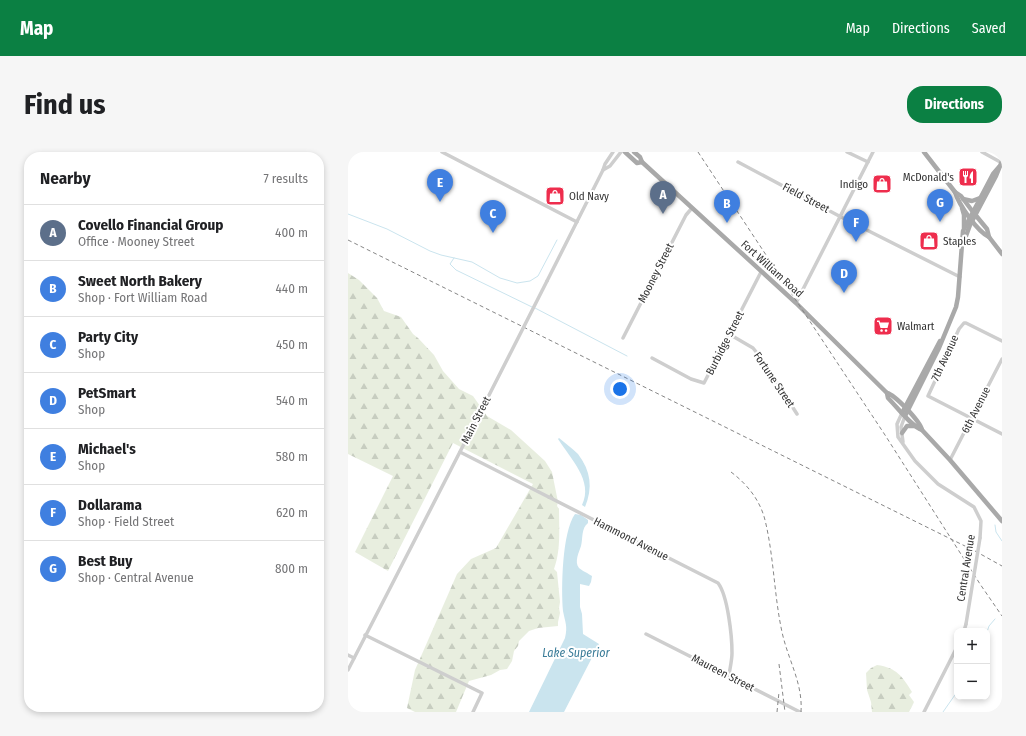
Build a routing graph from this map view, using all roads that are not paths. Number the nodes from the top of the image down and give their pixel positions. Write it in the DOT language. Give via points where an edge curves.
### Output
graph roads {
  1 [pos="442,152"];
  2 [pos="613,152"];
  3 [pos="621,152"];
  4 [pos="626,152"];
  5 [pos="634,152"];
  6 [pos="847,152"];
  7 [pos="873,152"];
  8 [pos="924,152"];
  9 [pos="982,152"];
  10 [pos="642,162"];
  11 [pos="738,162"];
  12 [pos="868,162"];
  13 [pos="1001,163"];
  14 [pos="604,170"];
  15 [pos="980,198"];
  16 [pos="961,201"];
  17 [pos="692,208"];
  18 [pos="975,214"];
  19 [pos="841,217"];
  20 [pos="972,219"];
  21 [pos="577,222"];
  22 [pos="981,231"];
  23 [pos="965,233"];
  24 [pos="989,237"];
  25 [pos="1002,254"];
  26 [pos="761,272"];
  27 [pos="960,277"];
  28 [pos="796,303"];
  29 [pos="729,334"];
  30 [pos="623,338"];
  31 [pos="1002,342"];
  32 [pos="652,358"];
  33 [pos="1002,359"];
  34 [pos="887,393"];
  35 [pos="906,409"];
  36 [pos="797,414"];
  37 [pos="904,414"];
  38 [pos="972,418"];
  39 [pos="916,426"];
  40 [pos="922,430"];
  41 [pos="902,433"];
  42 [pos="1002,434"];
  43 [pos="904,445"];
  44 [pos="460,452"];
  45 [pos="950,460"];
  46 [pos="1002,521"];
  47 [pos="965,628"];
  48 [pos="365,634"];
  49 [pos="646,634"];
  50 [pos="954,653"];
  51 [pos="348,655"];
  52 [pos="354,658"];
  53 [pos="348,670"];
  54 [pos="729,675"];
  55 [pos="473,712"];
  56 [pos="800,712"];
  57 [pos="924,712"];
  1 -- 21 [label="street"];
  2 -- 14 [label="street, Main Street"];
  3 -- 14 [label="street, Main Street"];
  4 -- 10 [label="main road, Fort William Road" via="637,163"];
  5 -- 10 [label="main road, Fort William Road"];
  6 -- 12 [label="street"];
  7 -- 12 [label="street"];
  8 -- 16 [label="main road"];
  9 -- 13 [label="street"];
  10 -- 17 [label="main road, Fort William Road"];
  11 -- 19 [label="street, Field Street"];
  12 -- 19 [label="street"];
  13 -- 15 [label="main road, Central Avenue"];
  13 -- 18 [label="main road, Central Avenue"];
  14 -- 21 [label="street, Main Street"];
  15 -- 16 [label="main road"];
  15 -- 18 [label="main road, Central Avenue"];
  16 -- 18 [label="main road"];
  16 -- 20 [label="main road"];
  16 -- 23 [label="main road"];
  17 -- 26 [label="main road, Fort William Road"];
  17 -- 30 [label="street, Mooney Street" via="686,215"];
  18 -- 20 [label="main road, Central Avenue"];
  18 -- 24 [label="main road" via="987,229"];
  19 -- 27 [label="street, Field Street"];
  19 -- 28 [label="street"];
  20 -- 22 [label="main road"];
  20 -- 23 [label="main road, Central Avenue"];
  21 -- 44 [label="street, Main Street, bridge"];
  22 -- 23 [label="main road" via="975,229"];
  22 -- 24 [label="main road"];
  23 -- 27 [label="main road, Central Avenue"];
  24 -- 25 [label="main road"];
  26 -- 28 [label="main road, Fort William Road"];
  26 -- 29 [label="street, Burbidge Street"];
  27 -- 35 [label="main road, Central Avenue" via="957,302 939,348"];
  28 -- 34 [label="main road, Fort William Road"];
  29 -- 32 [label="street, Burbidge Street" via="704,383 691,380"];
  29 -- 36 [label="street, Fortune Street" via="753,348"];
  31 -- 38 [label="street, 7th Avenue" via="965,323 961,325 928,396"];
  33 -- 38 [label="street, 6th Avenue"];
  34 -- 35 [label="main road, Fort William Road"];
  34 -- 37 [label="main road, Fort William Road" via="888,398"];
  35 -- 37 [label="main road, Central Avenue"];
  35 -- 40 [label="main road, Fort William Road" via="921,425"];
  37 -- 39 [label="main road, Fort William Road"];
  37 -- 41 [label="street, Central Avenue"];
  37 -- 43 [label="street, Central Avenue" via="897,424 898,437"];
  38 -- 42 [label="street"];
  38 -- 45 [label="street, 6th Avenue"];
  39 -- 40 [label="main road, Fort William Road"];
  39 -- 41 [label="main road" via="907,426"];
  40 -- 45 [label="main road, Fort William Road"];
  41 -- 43 [label="street, Central Avenue"];
  43 -- 47 [label="street, Central Avenue, bridge" via="915,461 938,484 974,507 981,521"];
  44 -- 48 [label="street, Main Street"];
  44 -- 54 [label="street, Hammond Avenue" via="718,583 723,591 731,632 732,654"];
  45 -- 46 [label="main road, Fort William Road"];
  48 -- 52 [label="street, Main Street"];
  48 -- 55 [label="street" via="482,693"];
  49 -- 54 [label="street, Maureen Street"];
  50 -- 57 [label="street"];
  51 -- 52 [label="street"];
  52 -- 53 [label="street, Main Street"];
  54 -- 56 [label="street, Maureen Street"];
}
